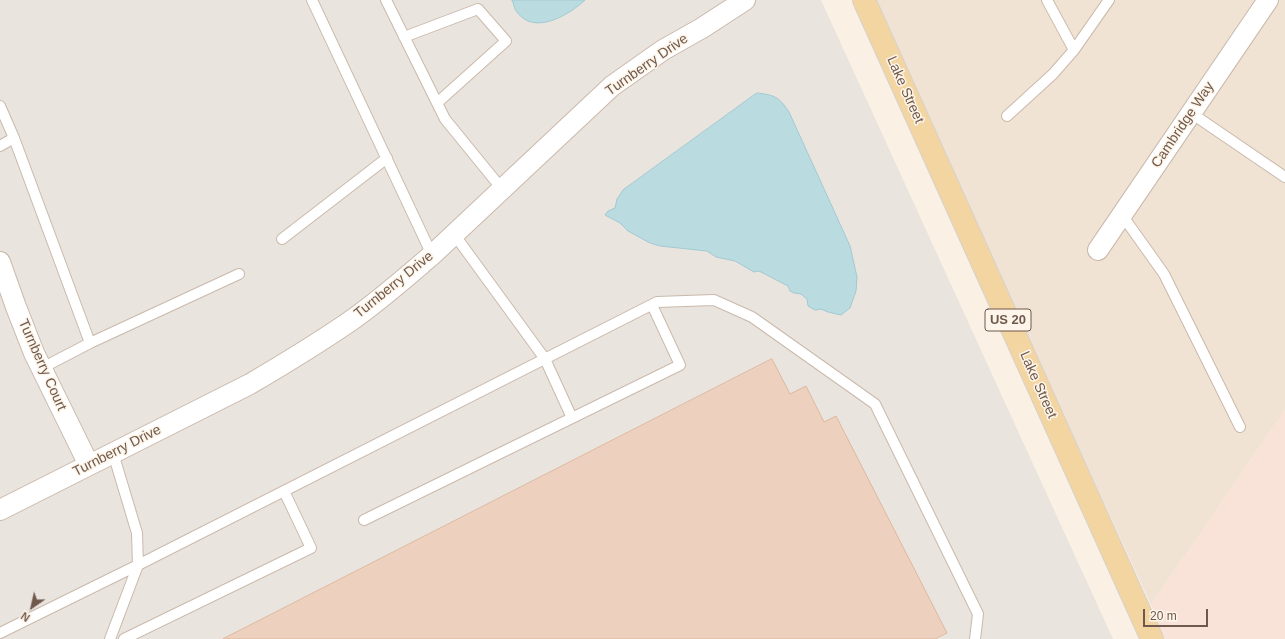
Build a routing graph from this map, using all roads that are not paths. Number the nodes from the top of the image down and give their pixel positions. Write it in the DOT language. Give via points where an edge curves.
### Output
graph roads {
  1 [pos="312,0"];
  2 [pos="386,0"];
  3 [pos="746,0"];
  4 [pos="864,0"];
  5 [pos="1048,0"];
  6 [pos="1109,0"];
  7 [pos="1268,0"];
  8 [pos="404,36"];
  9 [pos="1074,50"];
  10 [pos="437,103"];
  11 [pos="0,106"];
  12 [pos="1191,112"];
  13 [pos="1007,116"];
  14 [pos="14,138"];
  15 [pos="0,146"];
  16 [pos="387,158"];
  17 [pos="1285,177"];
  18 [pos="502,189"];
  19 [pos="1122,215"];
  20 [pos="454,234"];
  21 [pos="282,239"];
  22 [pos="1098,250"];
  23 [pos="432,255"];
  24 [pos="0,262"];
  25 [pos="239,274"];
  26 [pos="652,305"];
  27 [pos="90,343"];
  28 [pos="545,359"];
  29 [pos="42,368"];
  30 [pos="572,418"];
  31 [pos="1240,427"];
  32 [pos="113,453"];
  33 [pos="89,465"];
  34 [pos="284,491"];
  35 [pos="0,510"];
  36 [pos="364,520"];
  37 [pos="138,565"];
  38 [pos="0,633"];
  39 [pos="110,639"];
  40 [pos="124,639"];
  41 [pos="975,639"];
  42 [pos="1152,639"];
  1 -- 16 [label="lane"];
  2 -- 8 [label="lane"];
  3 -- 18 [label="street, Turnberry Drive" via="664,50 612,86"];
  4 -- 42 [label="main road, Lake Street / US 20"];
  5 -- 9 [label="lane"];
  6 -- 9 [label="lane"];
  7 -- 12 [label="street, Cambridge Way"];
  8 -- 10 [label="lane"];
  8 -- 10 [label="lane" via="478,9 506,42"];
  9 -- 13 [label="lane"];
  10 -- 18 [label="lane" via="445,119"];
  11 -- 14 [label="lane"];
  12 -- 17 [label="lane"];
  12 -- 19 [label="street, Cambridge Way"];
  14 -- 15 [label="lane"];
  14 -- 27 [label="lane"];
  16 -- 21 [label="lane"];
  16 -- 23 [label="lane"];
  18 -- 20 [label="street, Turnberry Drive"];
  19 -- 22 [label="street, Cambridge Way"];
  19 -- 31 [label="lane" via="1164,274"];
  20 -- 23 [label="street, Turnberry Drive"];
  20 -- 28 [label="lane"];
  23 -- 32 [label="street, Turnberry Drive" via="349,322 283,365"];
  24 -- 29 [label="street, Turnberry Court"];
  25 -- 27 [label="lane"];
  26 -- 28 [label="lane"];
  26 -- 30 [label="lane" via="680,365"];
  26 -- 41 [label="lane" via="657,302 714,300 752,317 876,404 978,614"];
  27 -- 29 [label="lane"];
  28 -- 30 [label="lane"];
  28 -- 34 [label="lane"];
  29 -- 33 [label="street, Turnberry Court"];
  30 -- 36 [label="lane"];
  32 -- 33 [label="street, Turnberry Drive"];
  32 -- 37 [label="lane" via="138,533"];
  33 -- 35 [label="street, Turnberry Drive"];
  34 -- 37 [label="lane"];
  34 -- 40 [label="lane" via="310,548"];
  37 -- 38 [label="lane"];
  37 -- 39 [label="lane"];
}
